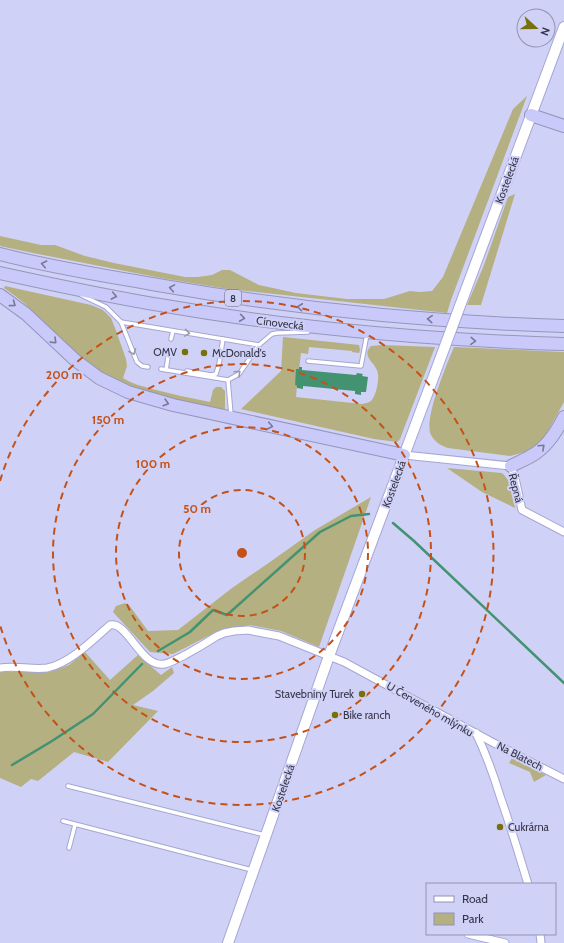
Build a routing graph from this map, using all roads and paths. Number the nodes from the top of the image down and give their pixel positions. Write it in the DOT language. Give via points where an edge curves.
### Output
graph roads {
  1 [pos="564,27"];
  2 [pos="531,115"];
  3 [pos="564,126"];
  4 [pos="0,254"];
  5 [pos="0,273"];
  6 [pos="62,287"];
  7 [pos="0,295"];
  8 [pos="564,320"];
  9 [pos="121,322"];
  10 [pos="542,325"];
  11 [pos="564,326"];
  12 [pos="344,330"];
  13 [pos="173,331"];
  14 [pos="367,333"];
  15 [pos="224,339"];
  16 [pos="171,340"];
  17 [pos="564,344"];
  18 [pos="259,345"];
  19 [pos="168,358"];
  20 [pos="308,361"];
  21 [pos="148,367"];
  22 [pos="161,369"];
  23 [pos="166,370"];
  24 [pos="178,372"];
  25 [pos="228,380"];
  26 [pos="564,417"];
  27 [pos="232,418"];
  28 [pos="404,454"];
  29 [pos="511,466"];
  30 [pos="564,532"];
  31 [pos="330,656"];
  32 [pos="0,668"];
  33 [pos="476,733"];
  34 [pos="564,779"];
  35 [pos="68,786"];
  36 [pos="63,821"];
  37 [pos="75,825"];
  38 [pos="266,836"];
  39 [pos="69,848"];
  40 [pos="253,870"];
  41 [pos="528,883"];
  42 [pos="472,935"];
  43 [pos="228,943"];
  44 [pos="506,943"];
  1 -- 2 [label="main road, Kostelecká"];
  2 -- 3 [label="highway"];
  2 -- 28 [label="main road, Kostelecká, bridge"];
  10 -- 4 [label="highway, Cínovecká / 8, one-way" via="468,322 275,304 83,272"];
  5 -- 6 [label="highway, Cínovecká / 8"];
  6 -- 9 [label="lane" via="102,305"];
  6 -- 12 [label="highway, Cínovecká / 8, one-way" via="166,306"];
  7 -- 27 [label="highway, one-way" via="26,314 75,360 99,378 128,392"];
  8 -- 10 [label="highway"];
  9 -- 13 [label="lane"];
  9 -- 21 [label="lane, one-way" via="137,362"];
  10 -- 11 [label="highway, Cínovecká / 8"];
  12 -- 14 [label="highway, Cínovecká / 8"];
  12 -- 18 [label="lane" via="277,333"];
  13 -- 15 [label="lane, one-way"];
  13 -- 16 [label="lane"];
  14 -- 17 [label="highway, Cínovecká / 8, one-way"];
  14 -- 20 [label="lane" via="361,366"];
  15 -- 18 [label="lane"];
  15 -- 24 [label="lane" via="216,374"];
  25 -- 18 [label="lane, one-way" via="239,374"];
  19 -- 23 [label="lane"];
  22 -- 23 [label="lane"];
  23 -- 24 [label="lane"];
  24 -- 25 [label="lane"];
  25 -- 27 [label="lane"];
  29 -- 26 [label="highway, one-way" via="536,453 547,443"];
  27 -- 28 [label="highway, one-way"];
  28 -- 29 [label="street"];
  28 -- 31 [label="main road, Kostelecká"];
  29 -- 30 [label="street, Řepná" via="522,510"];
  31 -- 32 [label="street, U Červeného mlýnku" via="279,636 248,630 224,633 175,660 156,664 146,658 114,624 56,666"];
  31 -- 33 [label="street, U Červeného mlýnku"];
  31 -- 38 [label="main road, Kostelecká"];
  33 -- 34 [label="street, Na Blatech"];
  33 -- 41 [label="street, U Červeného mlýnku" via="485,752"];
  35 -- 38 [label="lane"];
  36 -- 37 [label="lane"];
  37 -- 39 [label="lane"];
  37 -- 40 [label="lane"];
  38 -- 40 [label="main road, Kostelecká"];
  40 -- 43 [label="main road, Kostelecká"];
  42 -- 44 [label="street"];
}
